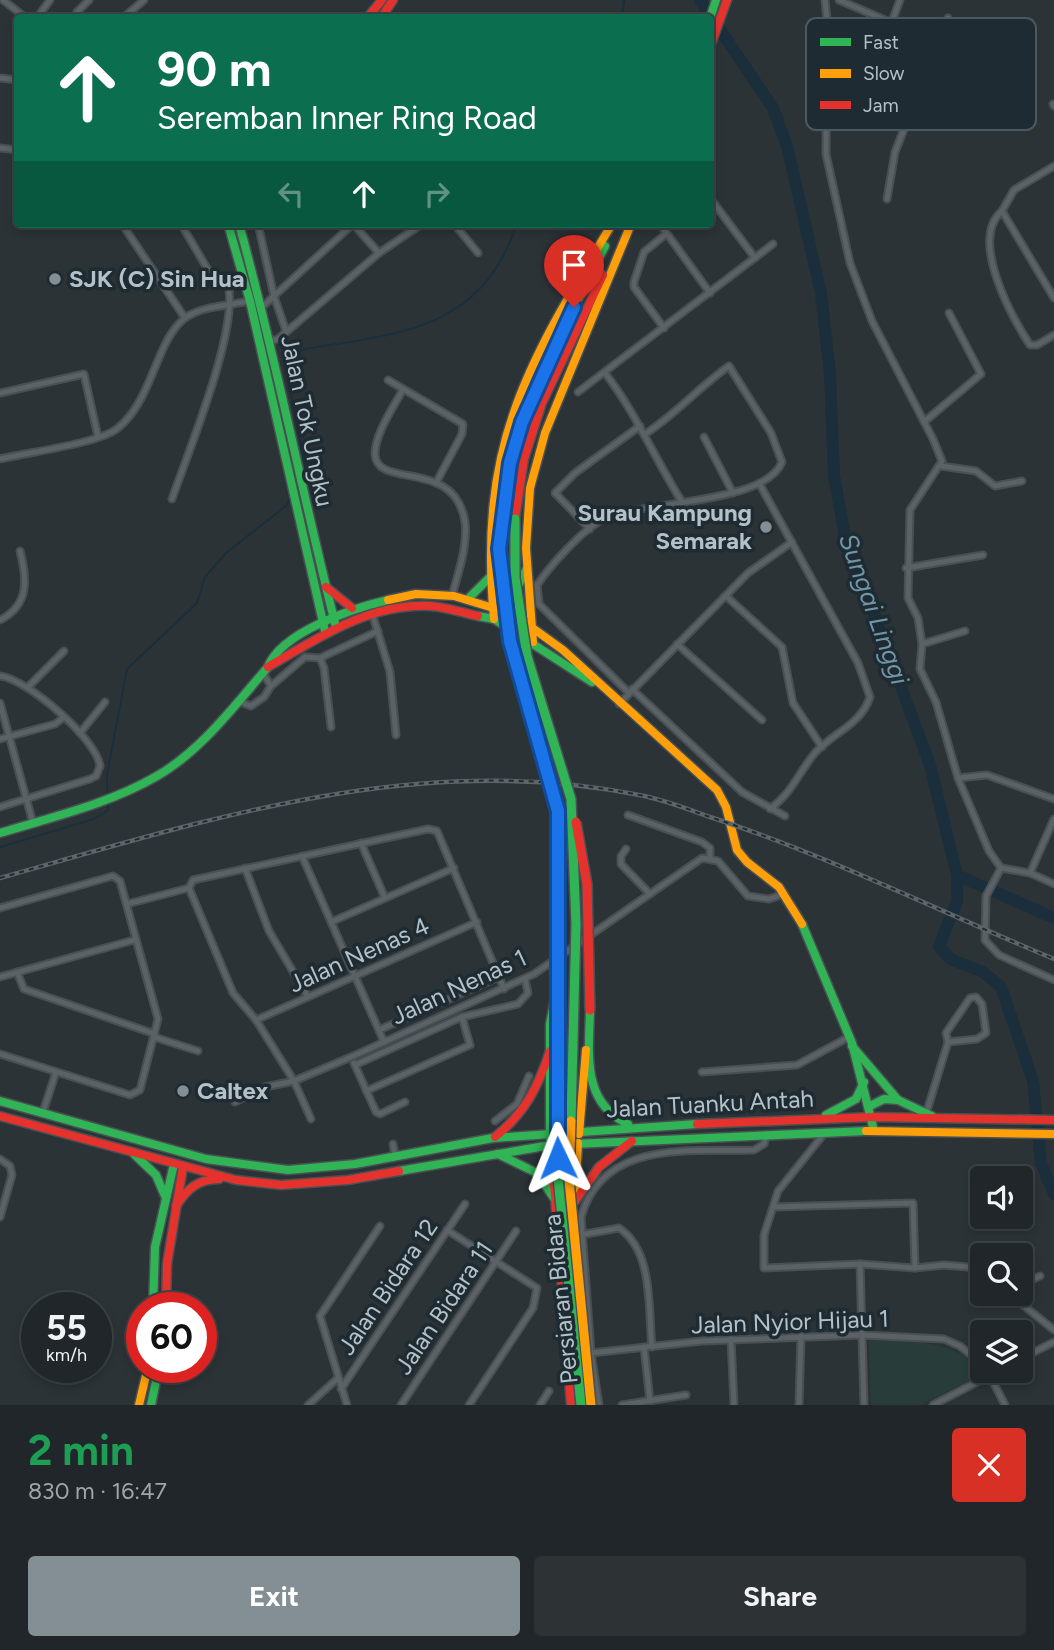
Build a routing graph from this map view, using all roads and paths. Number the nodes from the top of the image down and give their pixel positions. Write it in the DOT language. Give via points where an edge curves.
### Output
graph roads {
  1 [pos="3,0"];
  2 [pos="89,0"];
  3 [pos="144,0"];
  4 [pos="382,0"];
  5 [pos="727,0"];
  6 [pos="825,0"];
  7 [pos="839,0"];
  8 [pos="900,0"];
  9 [pos="21,14"];
  10 [pos="79,14"];
  11 [pos="128,14"];
  12 [pos="370,14"];
  13 [pos="827,18"];
  14 [pos="878,18"];
  15 [pos="893,18"];
  16 [pos="714,38"];
  17 [pos="826,130"];
  18 [pos="904,130"];
  19 [pos="1054,166"];
  20 [pos="887,199"];
  21 [pos="714,203"];
  22 [pos="1003,211"];
  23 [pos="125,228"];
  24 [pos="183,228"];
  25 [pos="229,228"];
  26 [pos="240,228"];
  27 [pos="259,228"];
  28 [pos="349,228"];
  29 [pos="357,228"];
  30 [pos="416,228"];
  31 [pos="457,228"];
  32 [pos="612,228"];
  33 [pos="612,228"];
  34 [pos="628,228"];
  35 [pos="628,228"];
  36 [pos="662,228"];
  37 [pos="666,234"];
  38 [pos="773,244"];
  39 [pos="379,253"];
  40 [pos="478,254"];
  41 [pos="755,258"];
  42 [pos="710,293"];
  43 [pos="274,296"];
  44 [pos="1054,298"];
  45 [pos="250,301"];
  46 [pos="232,305"];
  47 [pos="262,307"];
  48 [pos="950,313"];
  49 [pos="185,318"];
  50 [pos="664,328"];
  51 [pos="286,331"];
  52 [pos="1054,335"];
  53 [pos="274,340"];
  54 [pos="605,373"];
  55 [pos="388,380"];
  56 [pos="403,390"];
  57 [pos="578,392"];
  58 [pos="0,393"];
  59 [pos="924,422"];
  60 [pos="640,426"];
  61 [pos="645,434"];
  62 [pos="98,437"];
  63 [pos="704,437"];
  64 [pos="0,458"];
  65 [pos="941,466"];
  66 [pos="295,480"];
  67 [pos="1022,481"];
  68 [pos="436,483"];
  69 [pos="759,483"];
  70 [pos="298,493"];
  71 [pos="733,493"];
  72 [pos="172,499"];
  73 [pos="682,502"];
  74 [pos="590,529"];
  75 [pos="792,542"];
  76 [pos="20,551"];
  77 [pos="983,555"];
  78 [pos="527,567"];
  79 [pos="906,568"];
  80 [pos="490,577"];
  81 [pos="326,587"];
  82 [pos="452,596"];
  83 [pos="726,596"];
  84 [pos="468,599"];
  85 [pos="492,606"];
  86 [pos="352,608"];
  87 [pos="372,613"];
  88 [pos="494,619"];
  89 [pos="0,620"];
  90 [pos="334,622"];
  91 [pos="324,627"];
  92 [pos="533,629"];
  93 [pos="378,631"];
  94 [pos="965,631"];
  95 [pos="575,638"];
  96 [pos="533,642"];
  97 [pos="677,644"];
  98 [pos="922,644"];
  99 [pos="563,650"];
  100 [pos="64,651"];
  101 [pos="320,658"];
  102 [pos="265,670"];
  103 [pos="0,676"];
  104 [pos="271,686"];
  105 [pos="28,687"];
  106 [pos="600,687"];
  107 [pos="631,691"];
  108 [pos="238,701"];
  109 [pos="104,702"];
  110 [pos="0,703"];
  111 [pos="619,704"];
  112 [pos="63,718"];
  113 [pos="665,719"];
  114 [pos="762,720"];
  115 [pos="331,727"];
  116 [pos="80,733"];
  117 [pos="652,733"];
  118 [pos="396,735"];
  119 [pos="9,736"];
  120 [pos="0,739"];
  121 [pos="822,747"];
  122 [pos="958,778"];
  123 [pos="26,799"];
  124 [pos="1054,799"];
  125 [pos="571,800"];
  126 [pos="0,807"];
  127 [pos="770,809"];
  128 [pos="628,815"];
  129 [pos="785,816"];
  130 [pos="1054,819"];
  131 [pos="33,823"];
  132 [pos="0,832"];
  133 [pos="361,843"];
  134 [pos="626,849"];
  135 [pos="302,856"];
  136 [pos="710,857"];
  137 [pos="245,868"];
  138 [pos="454,868"];
  139 [pos="1001,868"];
  140 [pos="1030,873"];
  141 [pos="1054,884"];
  142 [pos="189,888"];
  143 [pos="650,894"];
  144 [pos="784,894"];
  145 [pos="385,898"];
  146 [pos="127,904"];
  147 [pos="0,908"];
  148 [pos="331,922"];
  149 [pos="477,922"];
  150 [pos="134,940"];
  151 [pos="17,972"];
  152 [pos="355,976"];
  153 [pos="0,977"];
  154 [pos="499,977"];
  155 [pos="525,979"];
  156 [pos="1054,980"];
  157 [pos="558,982"];
  158 [pos="504,989"];
  159 [pos="308,997"];
  160 [pos="470,1004"];
  161 [pos="590,1010"];
  162 [pos="474,1014"];
  163 [pos="462,1017"];
  164 [pos="256,1020"];
  165 [pos="379,1030"];
  166 [pos="155,1035"];
  167 [pos="384,1042"];
  168 [pos="851,1042"];
  169 [pos="948,1042"];
  170 [pos="198,1051"];
  171 [pos="550,1051"];
  172 [pos="0,1054"];
  173 [pos="351,1056"];
  174 [pos="355,1065"];
  175 [pos="56,1072"];
  176 [pos="702,1072"];
  177 [pos="529,1076"];
  178 [pos="294,1080"];
  179 [pos="864,1082"];
  180 [pos="582,1088"];
  181 [pos="366,1091"];
  182 [pos="550,1093"];
  183 [pos="898,1100"];
  184 [pos="0,1101"];
  185 [pos="235,1102"];
  186 [pos="405,1102"];
  187 [pos="872,1105"];
  188 [pos="42,1113"];
  189 [pos="926,1114"];
  190 [pos="0,1116"];
  191 [pos="873,1117"];
  192 [pos="817,1118"];
  193 [pos="312,1119"];
  194 [pos="941,1119"];
  195 [pos="1054,1120"];
  196 [pos="495,1121"];
  197 [pos="634,1126"];
  198 [pos="579,1129"];
  199 [pos="550,1131"];
  200 [pos="874,1131"];
  201 [pos="823,1133"];
  202 [pos="766,1134"];
  203 [pos="1054,1134"];
  204 [pos="493,1138"];
  205 [pos="635,1139"];
  206 [pos="579,1143"];
  207 [pos="393,1144"];
  208 [pos="551,1144"];
  209 [pos="130,1150"];
  210 [pos="494,1153"];
  211 [pos="395,1156"];
  212 [pos="0,1159"];
  213 [pos="577,1164"];
  214 [pos="179,1165"];
  215 [pos="553,1172"];
  216 [pos="236,1180"];
  217 [pos="165,1196"];
  218 [pos="554,1198"];
  219 [pos="575,1201"];
  220 [pos="465,1204"];
  221 [pos="176,1206"];
  222 [pos="774,1207"];
  223 [pos="0,1217"];
  224 [pos="380,1226"];
  225 [pos="447,1230"];
  226 [pos="516,1231"];
  227 [pos="579,1235"];
  228 [pos="496,1262"];
  229 [pos="860,1264"];
  230 [pos="915,1268"];
  231 [pos="970,1268"];
  232 [pos="1040,1276"];
  233 [pos="1033,1279"];
  234 [pos="154,1292"];
  235 [pos="166,1292"];
  236 [pos="1024,1306"];
  237 [pos="1054,1330"];
  238 [pos="862,1335"];
  239 [pos="801,1336"];
  240 [pos="732,1339"];
  241 [pos="1054,1342"];
  242 [pos="652,1347"];
  243 [pos="644,1348"];
  244 [pos="1033,1352"];
  245 [pos="591,1353"];
  246 [pos="970,1354"];
  247 [pos="338,1378"];
  248 [pos="144,1383"];
  249 [pos="156,1383"];
  250 [pos="971,1383"];
  251 [pos="993,1383"];
  252 [pos="341,1389"];
  253 [pos="549,1391"];
  254 [pos="686,1395"];
  255 [pos="674,1397"];
  256 [pos="650,1401"];
  257 [pos="139,1405"];
  258 [pos="151,1405"];
  259 [pos="308,1405"];
  260 [pos="348,1405"];
  261 [pos="401,1405"];
  262 [pos="469,1405"];
  263 [pos="540,1405"];
  264 [pos="571,1405"];
  265 [pos="581,1405"];
  266 [pos="595,1405"];
  267 [pos="622,1405"];
  268 [pos="675,1405"];
  269 [pos="734,1405"];
  270 [pos="799,1405"];
  271 [pos="864,1405"];
  272 [pos="933,1405"];
  273 [pos="1005,1405"];
  1 -- 9 [label="street"];
  2 -- 10 [label="street"];
  3 -- 11 [label="street"];
  4 -- 12 [label="main road"];
  5 -- 16 [label="main road"];
  6 -- 13 [label="street"];
  7 -- 14 [label="street"];
  8 -- 15 [label="street"];
  17 -- 59 [label="street" via="826,154 840,222 860,294"];
  18 -- 20 [label="street"];
  19 -- 22 [label="street" via="1014,190"];
  21 -- 41 [label="street"];
  22 -- 44 [label="street"];
  22 -- 52 [label="street" via="996,220 989,251 991,268 1030,345"];
  23 -- 49 [label="street"];
  24 -- 46 [label="street" via="214,280 227,281"];
  25 -- 45 [label="main road, Jalan Tok Ungku"];
  26 -- 47 [label="main road, Jalan Tok Ungku"];
  27 -- 43 [label="street"];
  28 -- 43 [label="street"];
  29 -- 39 [label="street"];
  30 -- 39 [label="street"];
  31 -- 40 [label="street"];
  32 -- 157 [label="main road, bridge" via="522,422 501,517 499,549 510,641 558,811"];
  33 -- 80 [label="main road" via="528,371 515,402 496,471"];
  34 -- 125 [label="main road, bridge" via="542,403 524,458 515,519 515,578 527,656"];
  35 -- 78 [label="main road" via="545,433 530,488"];
  36 -- 37 [label="street"];
  37 -- 42 [label="street"];
  37 -- 50 [label="street" via="644,251 634,282"];
  38 -- 41 [label="street"];
  39 -- 51 [label="street"];
  41 -- 42 [label="street"];
  42 -- 50 [label="street"];
  43 -- 47 [label="street"];
  43 -- 51 [label="street"];
  45 -- 46 [label="street"];
  45 -- 66 [label="main road, Jalan Tok Ungku"];
  46 -- 49 [label="street"];
  46 -- 72 [label="street" via="224,348"];
  47 -- 53 [label="main road, Jalan Tok Ungku"];
  48 -- 59 [label="street" via="981,374"];
  49 -- 62 [label="street" via="171,333 143,398 117,429"];
  50 -- 54 [label="street"];
  51 -- 53 [label="street"];
  53 -- 66 [label="main road, Jalan Tok Ungku"];
  54 -- 57 [label="street"];
  54 -- 60 [label="street"];
  55 -- 56 [label="street"];
  56 -- 68 [label="street" via="463,425"];
  56 -- 68 [label="street" via="380,435 375,454 378,464 388,471"];
  58 -- 62 [label="street" via="84,374"];
  59 -- 65 [label="street" via="940,453"];
  60 -- 61 [label="street"];
  60 -- 74 [label="street" via="555,493"];
  61 -- 69 [label="street" via="729,366 780,453 779,469"];
  61 -- 73 [label="street"];
  62 -- 64 [label="street"];
  63 -- 71 [label="street"];
  65 -- 67 [label="street" via="976,471 995,486"];
  65 -- 79 [label="street" via="910,510"];
  66 -- 70 [label="main road"];
  68 -- 82 [label="street" via="453,492 465,522"];
  69 -- 71 [label="street"];
  69 -- 75 [label="street"];
  70 -- 81 [label="main road, Jalan Tok Ungku"];
  70 -- 91 [label="main road"];
  71 -- 73 [label="street"];
  73 -- 74 [label="street" via="618,515"];
  74 -- 95 [label="street" via="543,576 536,593 540,604"];
  75 -- 83 [label="street" via="748,573"];
  75 -- 121 [label="street" via="858,663 870,696 862,714"];
  76 -- 89 [label="street" via="26,587 17,607"];
  77 -- 79 [label="street"];
  78 -- 80 [label="main road" via="519,584 508,587 498,586"];
  78 -- 92 [label="main road"];
  79 -- 98 [label="street" via="908,598 918,618"];
  80 -- 84 [label="main road"];
  80 -- 85 [label="main road"];
  81 -- 86 [label="main road"];
  81 -- 90 [label="main road, Jalan Tok Ungku"];
  82 -- 84 [label="main road"];
  82 -- 86 [label="main road" via="416,594"];
  83 -- 97 [label="street"];
  83 -- 121 [label="street" via="782,647 793,703"];
  84 -- 85 [label="main road"];
  85 -- 88 [label="main road"];
  85 -- 92 [label="main road"];
  86 -- 90 [label="main road"];
  87 -- 88 [label="main road" via="430,606"];
  87 -- 90 [label="main road"];
  87 -- 93 [label="street"];
  88 -- 96 [label="main road"];
  90 -- 91 [label="main road"];
  91 -- 102 [label="main road" via="282,648"];
  92 -- 96 [label="main road"];
  92 -- 99 [label="main road"];
  93 -- 101 [label="street"];
  93 -- 118 [label="street" via="390,672"];
  94 -- 98 [label="street"];
  95 -- 99 [label="street"];
  95 -- 107 [label="street"];
  96 -- 106 [label="main road"];
  97 -- 107 [label="street"];
  97 -- 114 [label="street"];
  98 -- 122 [label="street" via="920,669 936,702"];
  99 -- 106 [label="main road"];
  100 -- 105 [label="street"];
  101 -- 104 [label="street" via="305,657"];
  101 -- 115 [label="street"];
  102 -- 104 [label="street"];
  102 -- 108 [label="main road"];
  103 -- 105 [label="street"];
  104 -- 108 [label="street" via="251,706"];
  105 -- 112 [label="street"];
  106 -- 111 [label="main road"];
  107 -- 111 [label="street"];
  107 -- 113 [label="street"];
  108 -- 131 [label="main road" via="173,767 97,803"];
  109 -- 116 [label="street"];
  110 -- 119 [label="street"];
  111 -- 117 [label="main road"];
  112 -- 116 [label="street"];
  112 -- 119 [label="street"];
  113 -- 117 [label="street"];
  113 -- 127 [label="street" via="742,792"];
  116 -- 123 [label="street" via="92,745 99,771 90,779"];
  117 -- 144 [label="main road" via="717,790 729,810 736,848"];
  119 -- 120 [label="street"];
  119 -- 123 [label="street"];
  121 -- 127 [label="street" via="783,799"];
  122 -- 124 [label="street" via="987,775"];
  122 -- 139 [label="street"];
  123 -- 126 [label="street"];
  123 -- 131 [label="street"];
  125 -- 161 [label="main road, bridge" via="587,884"];
  125 -- 266 [label="main road, Persiaran Bidara, bridge" via="576,924 570,1064 572,1230"];
  127 -- 129 [label="street"];
  128 -- 136 [label="street" via="702,842"];
  130 -- 140 [label="street"];
  131 -- 132 [label="main road"];
  133 -- 135 [label="street"];
  133 -- 138 [label="street" via="437,831"];
  133 -- 145 [label="street"];
  134 -- 143 [label="street" via="621,864"];
  135 -- 137 [label="street"];
  135 -- 148 [label="street"];
  136 -- 143 [label="street, Jalan Nenas 1" via="692,863"];
  136 -- 144 [label="street" via="748,896 769,899"];
  137 -- 142 [label="street" via="196,878"];
  137 -- 159 [label="street" via="269,931"];
  138 -- 145 [label="street"];
  138 -- 149 [label="street"];
  139 -- 140 [label="street"];
  139 -- 156 [label="street" via="986,895 988,947"];
  140 -- 141 [label="street"];
  142 -- 146 [label="street"];
  142 -- 164 [label="street" via="233,993"];
  143 -- 155 [label="street, Jalan Nenas 1"];
  144 -- 168 [label="main road"];
  145 -- 148 [label="street"];
  146 -- 147 [label="street" via="120,881 113,876"];
  146 -- 150 [label="street"];
  148 -- 152 [label="street"];
  149 -- 152 [label="street, Jalan Nenas 4"];
  149 -- 154 [label="street"];
  150 -- 151 [label="street"];
  150 -- 166 [label="street" via="158,1019"];
  151 -- 153 [label="street"];
  151 -- 166 [label="street" via="24,989"];
  152 -- 159 [label="street, Jalan Nenas 4"];
  152 -- 165 [label="street"];
  154 -- 158 [label="street"];
  154 -- 165 [label="street"];
  155 -- 158 [label="street, Jalan Nenas 1"];
  155 -- 162 [label="street" via="528,993 518,1004"];
  157 -- 171 [label="main road, bridge"];
  157 -- 265 [label="main road, Persiaran Bidara, bridge" via="558,1178"];
  158 -- 160 [label="street, Jalan Nenas 1"];
  159 -- 164 [label="street, Jalan Nenas 4"];
  160 -- 162 [label="street"];
  160 -- 167 [label="street, Jalan Nenas 1"];
  161 -- 180 [label="main road, Persiaran Bidara"];
  161 -- 197 [label="main road" via="594,1094 612,1117"];
  162 -- 163 [label="street"];
  163 -- 174 [label="street"];
  163 -- 181 [label="street" via="470,1045"];
  164 -- 178 [label="street"];
  165 -- 167 [label="street"];
  166 -- 170 [label="street"];
  166 -- 175 [label="street" via="136,1093"];
  167 -- 173 [label="street, Jalan Nenas 1"];
  168 -- 176 [label="street" via="797,1065"];
  168 -- 179 [label="main road"];
  168 -- 183 [label="main road"];
  169 -- 169 [label="street" via="977,1039 986,1032 982,1004 976,997 970,998 948,1029"];
  169 -- 189 [label="street"];
  171 -- 182 [label="main road, Persiaran Bidara"];
  171 -- 204 [label="main road" via="526,1110"];
  172 -- 175 [label="street"];
  173 -- 174 [label="street"];
  173 -- 178 [label="street, Jalan Nenas 1"];
  174 -- 181 [label="street"];
  175 -- 188 [label="street"];
  177 -- 196 [label="street" via="517,1104"];
  178 -- 185 [label="street, Jalan Nenas 1" via="265,1087"];
  178 -- 193 [label="street"];
  179 -- 187 [label="main road"];
  179 -- 192 [label="main road" via="856,1099"];
  180 -- 182 [label="main road" via="566,1101"];
  180 -- 198 [label="main road, Persiaran Bidara"];
  181 -- 186 [label="street" via="380,1114"];
  182 -- 199 [label="main road, Persiaran Bidara"];
  183 -- 187 [label="main road" via="884,1099"];
  183 -- 189 [label="main road"];
  184 -- 188 [label="main road, Jalan Tuanku Antah"];
  187 -- 191 [label="main road"];
  188 -- 211 [label="main road, Jalan Tuanku Antah" via="206,1159 266,1169 316,1170"];
  189 -- 194 [label="main road"];
  190 -- 209 [label="main road"];
  191 -- 192 [label="main road, Jalan Tuanku Antah"];
  191 -- 194 [label="main road, Jalan Tuanku Antah"];
  191 -- 200 [label="main road"];
  192 -- 197 [label="main road, Jalan Tuanku Antah"];
  194 -- 195 [label="main road, Jalan Tuanku Antah"];
  197 -- 198 [label="main road, Jalan Tuanku Antah"];
  198 -- 199 [label="main road, Jalan Tuanku Antah"];
  198 -- 206 [label="main road, Persiaran Bidara"];
  199 -- 204 [label="main road, Jalan Tuanku Antah"];
  199 -- 208 [label="main road, Persiaran Bidara"];
  200 -- 201 [label="main road, Jalan Tuanku Antah"];
  200 -- 203 [label="main road, Jalan Tuanku Antah"];
  201 -- 202 [label="main road, Jalan Tuanku Antah"];
  201 -- 222 [label="street, Jalan Tuanku Antah" via="778,1191"];
  202 -- 205 [label="main road, Jalan Tuanku Antah"];
  202 -- 227 [label="street" via="764,1144 754,1150 653,1153 619,1164 584,1206"];
  204 -- 211 [label="main road, Jalan Tuanku Antah"];
  205 -- 206 [label="main road, Jalan Tuanku Antah"];
  205 -- 219 [label="main road" via="599,1167"];
  206 -- 208 [label="main road, Jalan Tuanku Antah"];
  206 -- 213 [label="main road, Persiaran Bidara"];
  207 -- 211 [label="street"];
  208 -- 210 [label="main road, Jalan Tuanku Antah"];
  208 -- 215 [label="main road, Persiaran Bidara"];
  209 -- 214 [label="main road"];
  209 -- 217 [label="main road" via="156,1175"];
  210 -- 216 [label="main road, Jalan Tuanku Antah" via="309,1185"];
  210 -- 218 [label="main road" via="537,1173"];
  212 -- 223 [label="street" via="10,1166 12,1175"];
  213 -- 215 [label="main road" via="566,1158"];
  213 -- 219 [label="main road, Persiaran Bidara"];
  214 -- 216 [label="main road"];
  214 -- 217 [label="main road"];
  214 -- 221 [label="main road"];
  215 -- 218 [label="main road, Persiaran Bidara"];
  216 -- 221 [label="main road" via="195,1182"];
  217 -- 234 [label="main road" via="155,1247"];
  218 -- 264 [label="main road, Persiaran Bidara"];
  219 -- 227 [label="main road, Persiaran Bidara"];
  220 -- 225 [label="street, Jalan Bidara 12"];
  221 -- 235 [label="main road"];
  222 -- 229 [label="street, Jalan Tuanku Antah" via="764,1234 764,1268"];
  222 -- 230 [label="street" via="913,1203"];
  224 -- 247 [label="street" via="320,1316"];
  225 -- 228 [label="street"];
  225 -- 252 [label="street, Jalan Bidara 12"];
  226 -- 228 [label="street, Jalan Bidara 11"];
  227 -- 242 [label="street" via="620,1228 634,1243 644,1267"];
  227 -- 245 [label="street"];
  227 -- 266 [label="main road, Persiaran Bidara"];
  228 -- 261 [label="street, Jalan Bidara 11"];
  228 -- 262 [label="street" via="537,1288 538,1294"];
  229 -- 230 [label="street"];
  229 -- 238 [label="street"];
  230 -- 231 [label="street"];
  232 -- 233 [label="street"];
  236 -- 237 [label="street"];
  238 -- 239 [label="street, Jalan Nyior Hijau 1"];
  238 -- 246 [label="street, Jalan Nyior Hijau 1" via="944,1339"];
  238 -- 271 [label="street"];
  239 -- 240 [label="street, Jalan Nyior Hijau 1"];
  239 -- 270 [label="street"];
  240 -- 242 [label="street, Jalan Nyior Hijau 1"];
  240 -- 269 [label="street"];
  241 -- 244 [label="street"];
  242 -- 243 [label="street, Jalan Nyior Hijau 1"];
  243 -- 245 [label="street, Jalan Nyior Hijau 1"];
  243 -- 256 [label="street"];
  245 -- 266 [label="street"];
  247 -- 252 [label="street"];
  247 -- 259 [label="street"];
  248 -- 257 [label="main road"];
  249 -- 258 [label="main road"];
  250 -- 272 [label="street"];
  251 -- 273 [label="street"];
  252 -- 260 [label="street"];
  253 -- 263 [label="street"];
  254 -- 255 [label="street"];
  255 -- 256 [label="street"];
  255 -- 268 [label="street"];
  256 -- 267 [label="street"];
}
